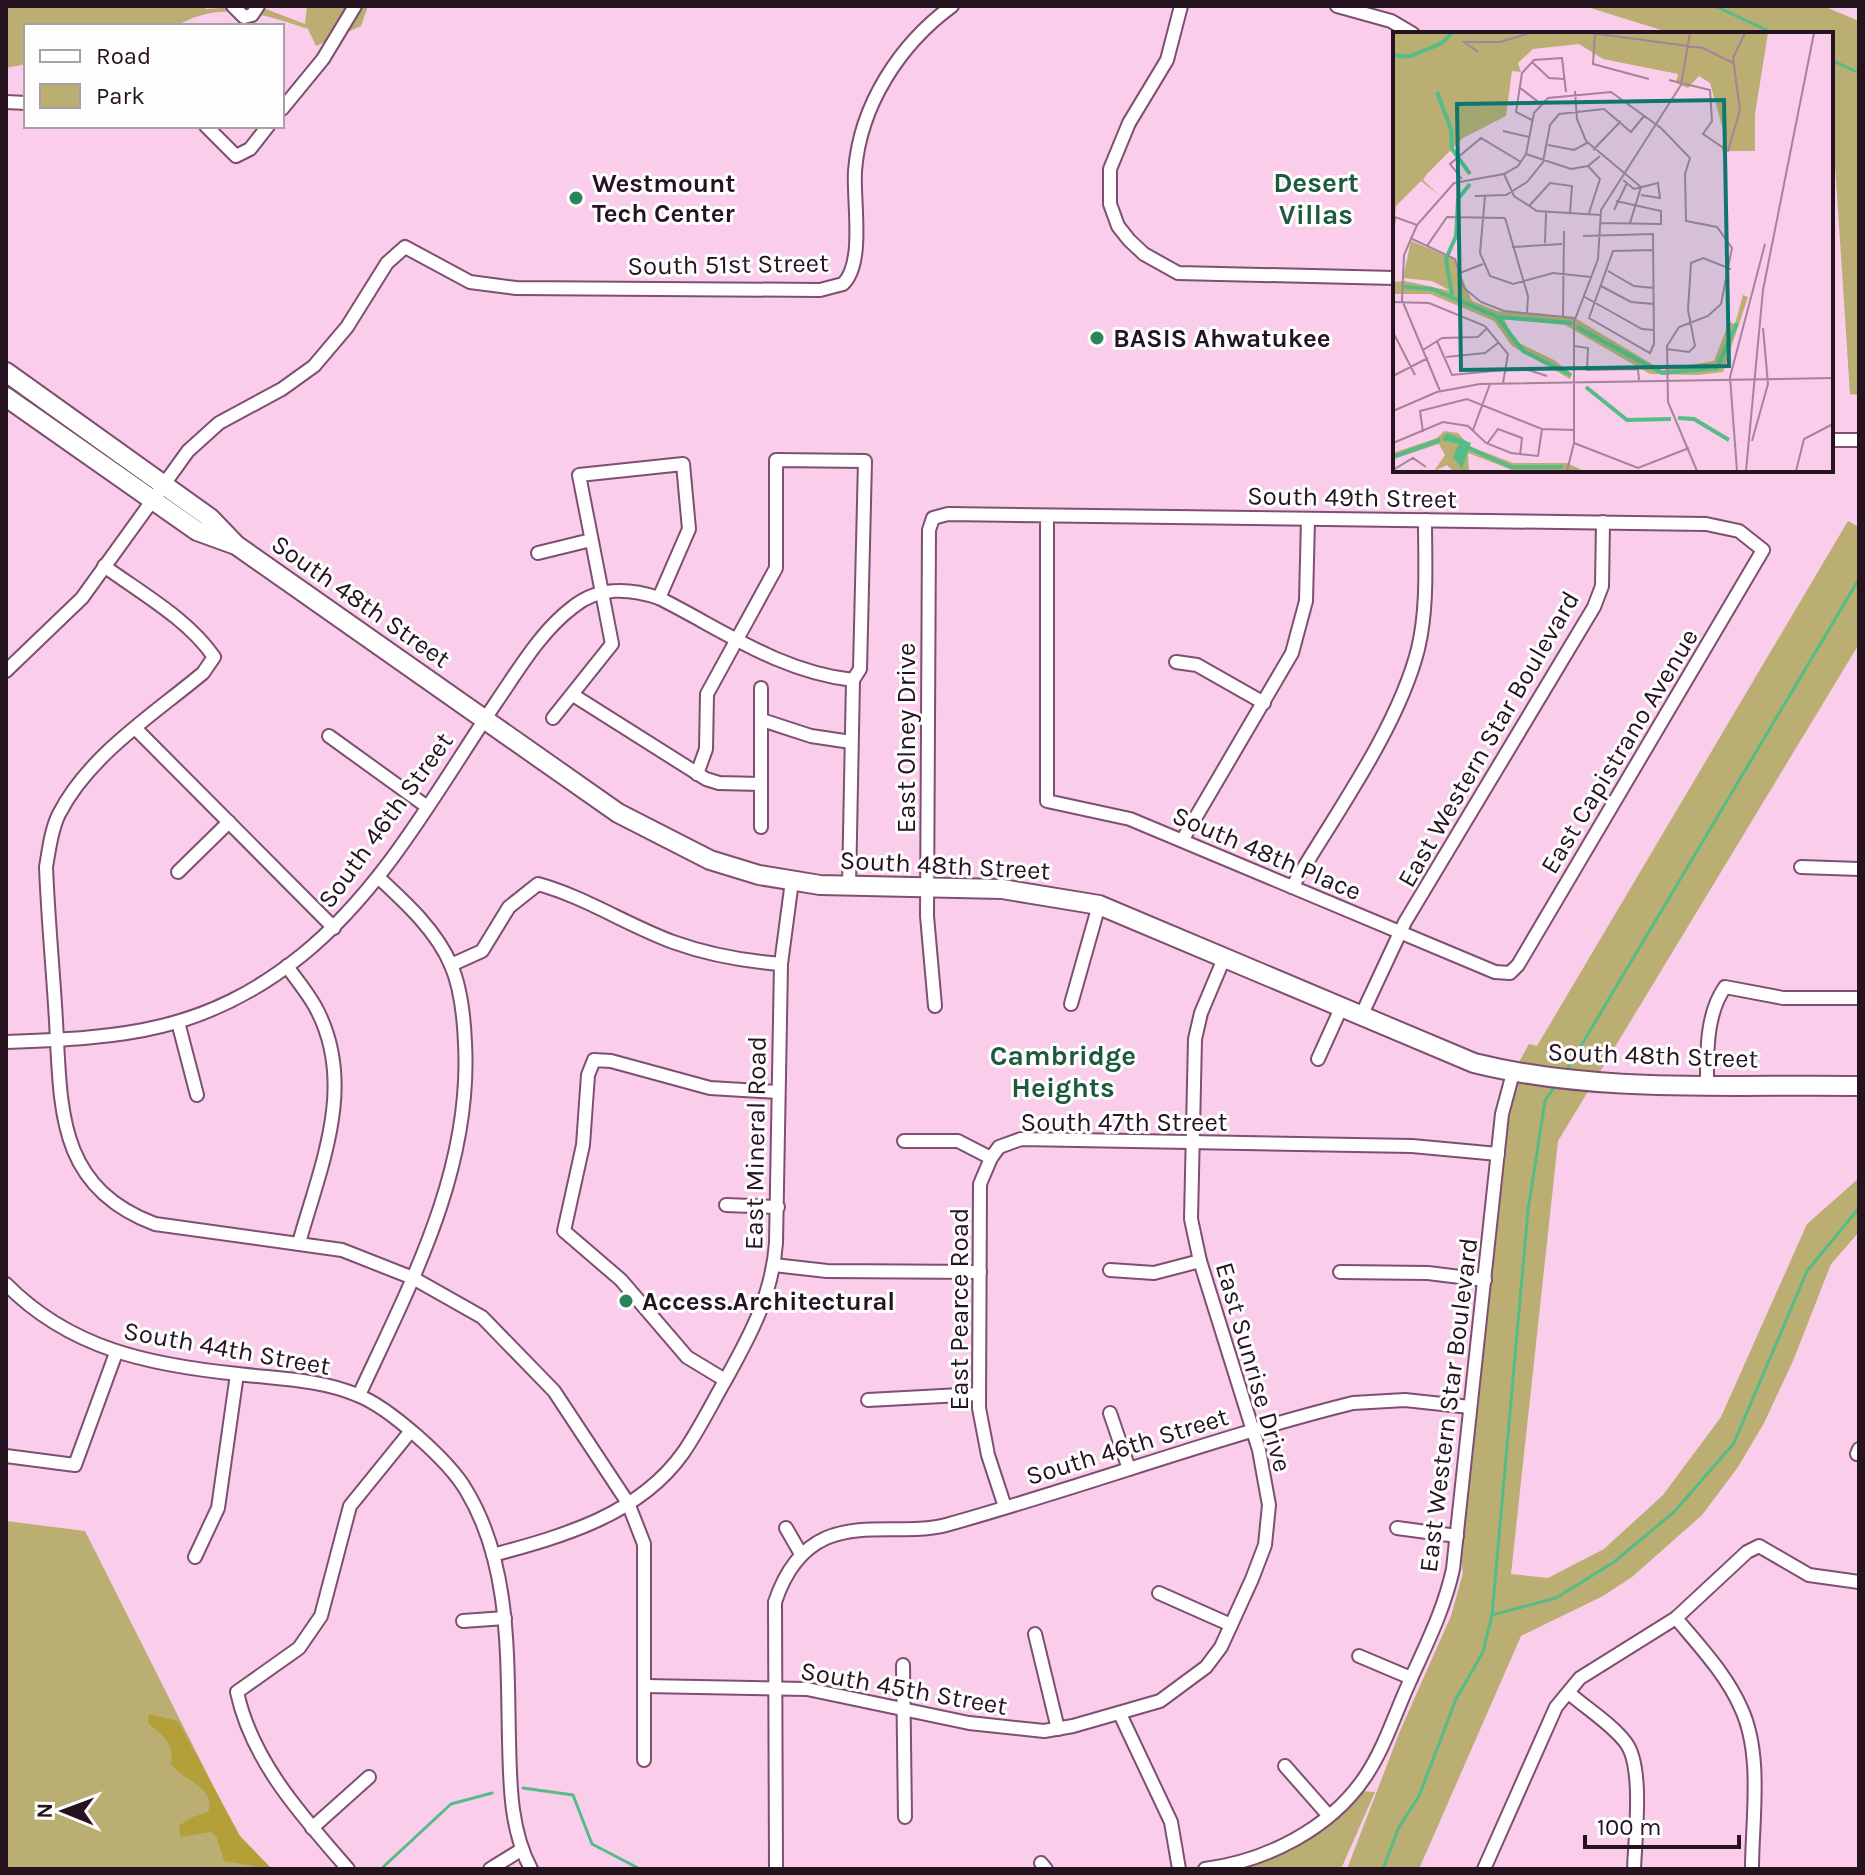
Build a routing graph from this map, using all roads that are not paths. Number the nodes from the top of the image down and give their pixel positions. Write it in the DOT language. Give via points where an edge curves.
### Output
graph roads {
  1 [pos="233,6"];
  2 [pos="258,6"];
  3 [pos="355,6"];
  4 [pos="952,6"];
  5 [pos="1181,6"];
  6 [pos="1337,6"];
  7 [pos="1410,32"];
  8 [pos="284,107"];
  9 [pos="208,128"];
  10 [pos="266,128"];
  11 [pos="1393,278"];
  12 [pos="6,372"];
  13 [pos="6,397"];
  14 [pos="1833,440"];
  15 [pos="1859,440"];
  16 [pos="164,483"];
  17 [pos="153,499"];
  18 [pos="1047,516"];
  19 [pos="933,518"];
  20 [pos="1308,519"];
  21 [pos="1425,520"];
  22 [pos="1603,522"];
  23 [pos="591,540"];
  24 [pos="236,545"];
  25 [pos="1763,550"];
  26 [pos="538,553"];
  27 [pos="104,566"];
  28 [pos="603,592"];
  29 [pos="659,598"];
  30 [pos="736,641"];
  31 [pos="1176,662"];
  32 [pos="6,671"];
  33 [pos="853,680"];
  34 [pos="761,688"];
  35 [pos="573,695"];
  36 [pos="1264,703"];
  37 [pos="553,718"];
  38 [pos="485,719"];
  39 [pos="762,720"];
  40 [pos="136,729"];
  41 [pos="329,736"];
  42 [pos="851,742"];
  43 [pos="697,774"];
  44 [pos="761,784"];
  45 [pos="426,806"];
  46 [pos="229,822"];
  47 [pos="761,827"];
  48 [pos="1183,839"];
  49 [pos="1801,867"];
  50 [pos="1859,869"];
  51 [pos="178,872"];
  52 [pos="378,877"];
  53 [pos="792,881"];
  54 [pos="849,887"];
  55 [pos="927,887"];
  56 [pos="1292,887"];
  57 [pos="1099,905"];
  58 [pos="334,928"];
  59 [pos="1400,934"];
  60 [pos="1225,956"];
  61 [pos="781,964"];
  62 [pos="451,965"];
  63 [pos="287,966"];
  64 [pos="1510,973"];
  65 [pos="1859,998"];
  66 [pos="1071,1004"];
  67 [pos="935,1006"];
  68 [pos="1342,1006"];
  69 [pos="1362,1014"];
  70 [pos="178,1022"];
  71 [pos="57,1040"];
  72 [pos="6,1042"];
  73 [pos="1318,1059"];
  74 [pos="1513,1073"];
  75 [pos="1707,1084"];
  76 [pos="1859,1086"];
  77 [pos="777,1092"];
  78 [pos="197,1095"];
  79 [pos="904,1141"];
  80 [pos="1192,1143"];
  81 [pos="1498,1154"];
  82 [pos="991,1158"];
  83 [pos="726,1205"];
  84 [pos="778,1207"];
  85 [pos="299,1243"];
  86 [pos="1200,1261"];
  87 [pos="774,1265"];
  88 [pos="1110,1270"];
  89 [pos="980,1272"];
  90 [pos="1340,1272"];
  91 [pos="413,1278"];
  92 [pos="1485,1280"];
  93 [pos="6,1285"];
  94 [pos="116,1353"];
  95 [pos="237,1374"];
  96 [pos="725,1380"];
  97 [pos="979,1394"];
  98 [pos="359,1395"];
  99 [pos="868,1400"];
  100 [pos="1470,1407"];
  101 [pos="1110,1413"];
  102 [pos="1252,1431"];
  103 [pos="410,1432"];
  104 [pos="6,1456"];
  105 [pos="1129,1469"];
  106 [pos="628,1503"];
  107 [pos="1005,1507"];
  108 [pos="786,1528"];
  109 [pos="1397,1528"];
  110 [pos="1457,1536"];
  111 [pos="801,1554"];
  112 [pos="493,1555"];
  113 [pos="195,1557"];
  114 [pos="1859,1582"];
  115 [pos="1159,1593"];
  116 [pos="505,1618"];
  117 [pos="1676,1618"];
  118 [pos="463,1621"];
  119 [pos="1231,1625"];
  120 [pos="1035,1634"];
  121 [pos="1359,1656"];
  122 [pos="903,1665"];
  123 [pos="1411,1678"];
  124 [pos="645,1686"];
  125 [pos="773,1688"];
  126 [pos="1569,1693"];
  127 [pos="903,1708"];
  128 [pos="1120,1714"];
  129 [pos="1058,1729"];
  130 [pos="644,1760"];
  131 [pos="1285,1766"];
  132 [pos="369,1777"];
  133 [pos="1329,1816"];
  134 [pos="905,1817"];
  135 [pos="312,1828"];
  136 [pos="521,1850"];
  137 [pos="348,1869"];
  138 [pos="490,1869"];
  139 [pos="531,1869"];
  140 [pos="776,1869"];
  141 [pos="1179,1869"];
  142 [pos="1205,1869"];
  143 [pos="1484,1869"];
  144 [pos="1634,1869"];
  145 [pos="1752,1869"];
  1 -- 2 [label="street" via="244,17"];
  3 -- 8 [label="street" via="323,59"];
  4 -- 16 [label="street, South 51st Street" via="906,48 869,112 855,170 854,267 843,284 820,290 516,288 470,282 405,247 387,263 347,327 314,366 219,423"];
  5 -- 11 [label="street" via="1167,60 1129,123 1110,169 1114,215 1129,240 1169,270 1189,274"];
  6 -- 7 [label="street" via="1391,21"];
  9 -- 10 [label="street" via="236,156 250,149"];
  12 -- 16 [label="main road, South 48th Street"];
  13 -- 17 [label="main road, South 48th Street"];
  14 -- 15 [label="street"];
  16 -- 17 [label="street"];
  16 -- 24 [label="main road, South 48th Street"];
  17 -- 24 [label="main road, South 48th Street" via="197,531"];
  17 -- 27 [label="street"];
  18 -- 19 [label="street, South 49th Street"];
  18 -- 20 [label="street, South 49th Street"];
  18 -- 48 [label="street, South 48th Place" via="1047,801 1130,819"];
  19 -- 55 [label="street, East Olney Drive"];
  20 -- 21 [label="street, South 49th Street"];
  20 -- 36 [label="street" via="1302,627"];
  21 -- 22 [label="street, South 49th Street"];
  21 -- 56 [label="street" via="1424,607 1409,679 1394,714"];
  22 -- 25 [label="street, South 49th Street" via="1722,526 1739,531"];
  22 -- 59 [label="street, East Western Star Boulevard" via="1602,586 1594,607"];
  23 -- 26 [label="street"];
  23 -- 28 [label="street"];
  23 -- 29 [label="street" via="579,475 683,464 689,529"];
  24 -- 38 [label="main road, South 48th Street"];
  25 -- 64 [label="street, East Capistrano Avenue"];
  27 -- 32 [label="street" via="82,598"];
  27 -- 40 [label="street" via="155,602 214,657 203,673"];
  28 -- 29 [label="street" via="625,589"];
  28 -- 35 [label="street" via="612,644"];
  28 -- 38 [label="street" via="573,607 535,646"];
  29 -- 30 [label="street"];
  30 -- 33 [label="street" via="802,670"];
  30 -- 33 [label="street" via="776,568 776,460 865,461 860,669"];
  30 -- 43 [label="street" via="707,694 706,749"];
  31 -- 36 [label="street" via="1197,665"];
  33 -- 42 [label="street"];
  34 -- 39 [label="street"];
  35 -- 37 [label="street"];
  35 -- 43 [label="street"];
  36 -- 48 [label="street"];
  38 -- 45 [label="street, South 46th Street"];
  38 -- 53 [label="main road, South 48th Street" via="648,831 710,860"];
  39 -- 42 [label="street"];
  39 -- 44 [label="street"];
  40 -- 46 [label="street"];
  40 -- 71 [label="street" via="70,795 50,845 46,867"];
  41 -- 45 [label="street"];
  42 -- 54 [label="street"];
  43 -- 44 [label="street" via="719,783"];
  44 -- 47 [label="street"];
  45 -- 52 [label="street, South 46th Street"];
  46 -- 51 [label="street"];
  46 -- 58 [label="street"];
  48 -- 56 [label="street, South 48th Place"];
  49 -- 50 [label="street"];
  52 -- 58 [label="street, South 46th Street"];
  52 -- 62 [label="street" via="418,914"];
  53 -- 54 [label="main road, South 48th Street"];
  53 -- 61 [label="street, East Mineral Road"];
  54 -- 55 [label="main road, South 48th Street"];
  55 -- 57 [label="main road, South 48th Street" via="1040,893"];
  55 -- 67 [label="street, East Olney Drive"];
  56 -- 59 [label="street, South 48th Place"];
  57 -- 60 [label="main road, South 48th Street"];
  57 -- 66 [label="street"];
  58 -- 63 [label="street, South 46th Street"];
  59 -- 64 [label="street, South 48th Place" via="1495,972"];
  59 -- 69 [label="street, East Western Star Boulevard"];
  60 -- 68 [label="main road, South 48th Street"];
  60 -- 80 [label="street, East Sunrise Drive" via="1195,1039"];
  61 -- 62 [label="street" via="732,960 672,941 538,884 509,907 482,951"];
  61 -- 77 [label="street, East Mineral Road"];
  62 -- 91 [label="street" via="464,1020 467,1083 446,1196"];
  63 -- 70 [label="street, South 46th Street" via="231,1002"];
  63 -- 85 [label="street" via="317,1009 335,1062 334,1117"];
  65 -- 75 [label="street" via="1783,998 1725,987 1708,1041"];
  68 -- 69 [label="main road, South 48th Street"];
  68 -- 73 [label="street"];
  69 -- 74 [label="main road, South 48th Street" via="1474,1063"];
  70 -- 71 [label="street, South 46th Street" via="114,1037"];
  70 -- 78 [label="street"];
  71 -- 72 [label="street, South 46th Street"];
  71 -- 85 [label="street" via="61,1112 79,1163 100,1193 128,1214 155,1224"];
  74 -- 75 [label="main road, South 48th Street" via="1573,1082"];
  74 -- 81 [label="street, East Western Star Boulevard"];
  75 -- 76 [label="main road, South 48th Street"];
  77 -- 84 [label="street, East Mineral Road"];
  77 -- 96 [label="street" via="710,1088 611,1061 594,1060 588,1075 583,1145 564,1231 621,1280 687,1357"];
  79 -- 82 [label="street, South 47th Street" via="958,1141"];
  80 -- 81 [label="street, South 47th Street" via="1412,1146"];
  80 -- 82 [label="street, South 47th Street" via="1021,1139 999,1147"];
  80 -- 86 [label="street, East Sunrise Drive" via="1191,1219"];
  81 -- 92 [label="street, East Western Star Boulevard"];
  82 -- 89 [label="street, East Pearce Road" via="980,1184"];
  83 -- 84 [label="street"];
  84 -- 87 [label="street, East Mineral Road"];
  85 -- 91 [label="street" via="342,1250"];
  86 -- 88 [label="street" via="1154,1273"];
  86 -- 102 [label="street, East Sunrise Drive"];
  87 -- 89 [label="street" via="827,1271"];
  87 -- 96 [label="street, East Mineral Road" via="757,1325"];
  89 -- 97 [label="street, East Pearce Road"];
  90 -- 92 [label="street"];
  91 -- 98 [label="street"];
  91 -- 106 [label="street" via="482,1317 554,1391"];
  92 -- 100 [label="street, East Western Star Boulevard"];
  93 -- 94 [label="street, South 44th Street" via="73,1336"];
  94 -- 95 [label="street, South 44th Street"];
  94 -- 104 [label="street" via="75,1465"];
  95 -- 98 [label="street, South 44th Street" via="294,1379"];
  95 -- 113 [label="street" via="218,1508"];
  96 -- 106 [label="street, East Mineral Road" via="683,1454"];
  97 -- 99 [label="street"];
  97 -- 107 [label="street, East Pearce Road" via="982,1434"];
  98 -- 103 [label="street, South 44th Street"];
  100 -- 102 [label="street, South 46th Street" via="1376,1400"];
  100 -- 110 [label="street, East Western Star Boulevard"];
  101 -- 105 [label="street"];
  102 -- 105 [label="street, South 46th Street"];
  102 -- 119 [label="street, East Sunrise Drive" via="1269,1505 1265,1545"];
  103 -- 112 [label="street, South 44th Street" via="436,1453 466,1490"];
  103 -- 135 [label="street" via="350,1506 314,1627 299,1648 237,1692 241,1711 280,1788"];
  105 -- 107 [label="street, South 46th Street"];
  106 -- 112 [label="street, East Mineral Road" via="574,1532"];
  106 -- 124 [label="street" via="644,1544"];
  107 -- 111 [label="street, South 46th Street" via="942,1526 850,1532 826,1538"];
  108 -- 111 [label="street"];
  109 -- 110 [label="street"];
  110 -- 123 [label="street, East Western Star Boulevard" via="1441,1613"];
  111 -- 125 [label="street" via="775,1602"];
  112 -- 116 [label="street, South 44th Street"];
  114 -- 117 [label="street" via="1809,1575 1759,1546"];
  115 -- 119 [label="street"];
  116 -- 118 [label="street"];
  116 -- 136 [label="street, South 44th Street" via="510,1792"];
  117 -- 126 [label="street" via="1580,1678"];
  117 -- 145 [label="street" via="1725,1678 1743,1712 1753,1771"];
  119 -- 128 [label="street, East Sunrise Drive" via="1206,1667 1160,1701"];
  120 -- 129 [label="street"];
  121 -- 123 [label="street"];
  122 -- 127 [label="street"];
  123 -- 133 [label="street, East Western Star Boulevard" via="1365,1778"];
  124 -- 125 [label="street, South 45th Street"];
  124 -- 130 [label="street"];
  125 -- 127 [label="street, South 45th Street" via="807,1689"];
  125 -- 140 [label="street"];
  126 -- 143 [label="street" via="1556,1707"];
  126 -- 144 [label="street" via="1632,1752"];
  127 -- 129 [label="street, South 45th Street" via="1016,1730"];
  127 -- 134 [label="street"];
  128 -- 129 [label="street, East Sunrise Drive"];
  128 -- 141 [label="street" via="1171,1822"];
  131 -- 133 [label="street"];
  132 -- 135 [label="street"];
  133 -- 142 [label="street, East Western Star Boulevard" via="1266,1853"];
  135 -- 137 [label="street"];
  136 -- 138 [label="street"];
  136 -- 139 [label="street, South 44th Street"];
}
